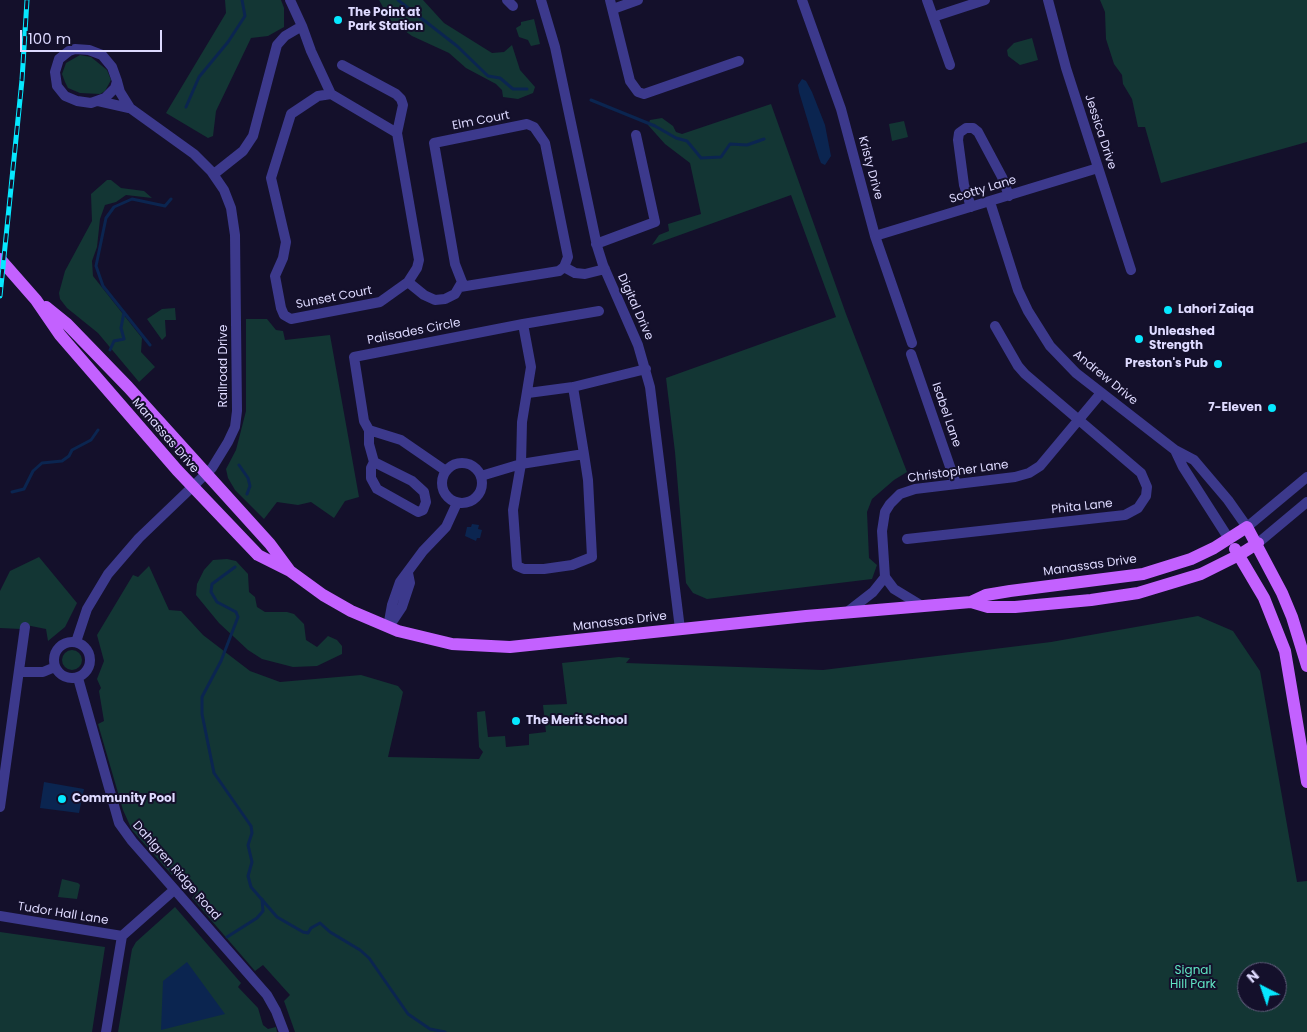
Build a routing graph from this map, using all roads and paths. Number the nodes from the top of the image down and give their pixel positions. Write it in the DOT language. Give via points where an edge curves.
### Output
graph roads {
  1 [pos="290,0"];
  2 [pos="541,0"];
  3 [pos="638,0"];
  4 [pos="802,0"];
  5 [pos="928,0"];
  6 [pos="985,0"];
  7 [pos="1048,0"];
  8 [pos="612,4"];
  9 [pos="933,17"];
  10 [pos="302,26"];
  11 [pos="739,61"];
  12 [pos="342,65"];
  13 [pos="950,65"];
  14 [pos="117,81"];
  15 [pos="331,94"];
  16 [pos="98,101"];
  17 [pos="130,108"];
  18 [pos="396,133"];
  19 [pos="636,135"];
  20 [pos="1098,168"];
  21 [pos="214,174"];
  22 [pos="1009,196"];
  23 [pos="990,202"];
  24 [pos="971,208"];
  25 [pos="875,236"];
  26 [pos="596,244"];
  27 [pos="0,259"];
  28 [pos="564,267"];
  29 [pos="605,269"];
  30 [pos="1131,270"];
  31 [pos="408,282"];
  32 [pos="460,288"];
  33 [pos="36,300"];
  34 [pos="599,311"];
  35 [pos="523,324"];
  36 [pos="995,326"];
  37 [pos="912,343"];
  38 [pos="911,354"];
  39 [pos="646,369"];
  40 [pos="573,386"];
  41 [pos="528,392"];
  42 [pos="1101,393"];
  43 [pos="1079,420"];
  44 [pos="369,430"];
  45 [pos="1176,450"];
  46 [pos="584,454"];
  47 [pos="374,462"];
  48 [pos="521,464"];
  49 [pos="446,471"];
  50 [pos="206,474"];
  51 [pos="481,476"];
  52 [pos="1307,477"];
  53 [pos="956,484"];
  54 [pos="192,488"];
  55 [pos="457,502"];
  56 [pos="1307,502"];
  57 [pos="1247,527"];
  58 [pos="907,539"];
  59 [pos="1229,539"];
  60 [pos="1258,543"];
  61 [pos="1239,555"];
  62 [pos="290,571"];
  63 [pos="885,577"];
  64 [pos="971,602"];
  65 [pos="922,606"];
  66 [pos="846,613"];
  67 [pos="25,627"];
  68 [pos="388,627"];
  69 [pos="680,629"];
  70 [pos="76,642"];
  71 [pos="1307,666"];
  72 [pos="56,667"];
  73 [pos="20,672"];
  74 [pos="78,678"];
  75 [pos="1307,782"];
  76 [pos="0,807"];
  77 [pos="174,890"];
  78 [pos="0,916"];
  79 [pos="122,936"];
  80 [pos="106,1032"];
  81 [pos="284,1032"];
  1 -- 10 [label="street"];
  2 -- 26 [label="street, Digital Drive" via="557,56"];
  3 -- 8 [label="street"];
  4 -- 25 [label="street, Kristy Drive" via="841,109"];
  5 -- 9 [label="street"];
  6 -- 9 [label="street"];
  7 -- 20 [label="street, Jessica Drive"];
  8 -- 11 [label="street" via="630,81 640,93"];
  9 -- 13 [label="street"];
  10 -- 15 [label="street"];
  10 -- 21 [label="street" via="277,45 253,136 243,151"];
  12 -- 18 [label="street" via="401,99 403,105"];
  14 -- 16 [label="street" via="110,94"];
  14 -- 16 [label="street, Railroad Drive" via="107,59 97,53 75,49 63,55 55,72 61,92 77,101"];
  14 -- 17 [label="street, Railroad Drive"];
  15 -- 18 [label="street"];
  15 -- 31 [label="street, Sunset Court" via="318,96 291,114 271,178 286,242 275,276 284,315 291,319 373,304"];
  16 -- 17 [label="street, Railroad Drive"];
  17 -- 21 [label="street, Railroad Drive" via="194,154"];
  18 -- 31 [label="street, Sunset Court" via="419,260"];
  19 -- 26 [label="street" via="654,222"];
  20 -- 22 [label="street, Scotty Lane"];
  20 -- 30 [label="street, Jessica Drive"];
  21 -- 50 [label="street, Railroad Drive" via="224,190 234,223 238,392 234,427 221,455"];
  22 -- 23 [label="street, Scotty Lane"];
  22 -- 24 [label="street" via="978,132 966,128 958,140 964,185"];
  23 -- 24 [label="street, Scotty Lane"];
  23 -- 42 [label="street, Andrew Drive" via="1010,271 1028,311 1061,359"];
  24 -- 25 [label="street, Scotty Lane"];
  25 -- 37 [label="street, Kristy Drive"];
  26 -- 29 [label="street, Digital Drive"];
  27 -- 33 [label="main road, Manassas Drive"];
  28 -- 29 [label="street" via="574,273 585,274"];
  28 -- 32 [label="street" via="559,271"];
  28 -- 32 [label="street, Elm Court" via="568,257 545,143 534,127 527,124 434,143 455,264 462,282"];
  29 -- 39 [label="street, Digital Drive"];
  31 -- 32 [label="street" via="435,300 445,299"];
  33 -- 50 [label="main road, Manassas Drive" via="74,331"];
  33 -- 54 [label="main road, Manassas Drive" via="60,335"];
  34 -- 35 [label="street, Palisades Circle"];
  35 -- 41 [label="street" via="531,366"];
  35 -- 44 [label="street, Palisades Circle" via="354,357 364,421"];
  36 -- 43 [label="street, Phita Lane" via="1021,370"];
  38 -- 53 [label="street, Isabel Lane"];
  39 -- 40 [label="street"];
  39 -- 69 [label="street, Digital Drive"];
  40 -- 41 [label="street"];
  40 -- 46 [label="street"];
  41 -- 48 [label="street" via="522,422"];
  42 -- 43 [label="street, Christopher Lane"];
  42 -- 45 [label="street, Andrew Drive"];
  43 -- 53 [label="street, Christopher Lane" via="1040,466 1029,473"];
  43 -- 58 [label="street, Phita Lane" via="1142,473 1147,487 1146,496 1138,508 1125,515"];
  44 -- 47 [label="street, Palisades Circle"];
  44 -- 49 [label="street" via="401,440"];
  45 -- 57 [label="street, Andrew Drive" via="1194,460"];
  45 -- 59 [label="street, Andrew Drive" via="1183,467"];
  46 -- 48 [label="street"];
  46 -- 48 [label="street" via="592,557 572,565 544,569 517,566 512,510"];
  47 -- 47 [label="street, Palisades Circle" via="424,492 426,502 423,510 418,512 377,489 371,478"];
  48 -- 51 [label="street"];
  49 -- 51 [label="street" via="462,463 474,466"];
  49 -- 55 [label="street" via="443,489 450,499"];
  50 -- 54 [label="street, Railroad Drive"];
  50 -- 62 [label="main road, Manassas Drive" via="270,544"];
  51 -- 55 [label="street" via="479,495 468,502"];
  52 -- 57 [label="street, Manassas Drive"];
  53 -- 63 [label="street, Christopher Lane" via="915,489 900,494 890,504 885,512 882,531"];
  54 -- 62 [label="main road, Manassas Drive" via="258,555"];
  54 -- 70 [label="street, Railroad Drive" via="139,538 108,574 87,609"];
  55 -- 68 [label="street" via="446,526 400,582"];
  56 -- 60 [label="street, Manassas Drive"];
  57 -- 59 [label="main road, Manassas Drive"];
  57 -- 60 [label="main road"];
  59 -- 61 [label="main road"];
  59 -- 64 [label="main road, Manassas Drive" via="1190,559 1143,574 1010,591"];
  60 -- 61 [label="main road, Manassas Drive"];
  60 -- 71 [label="main road" via="1292,616"];
  61 -- 64 [label="main road, Manassas Drive" via="1180,582 1138,593 1014,607 988,607"];
  61 -- 75 [label="main road" via="1264,598 1285,651"];
  62 -- 68 [label="main road, Manassas Drive" via="323,595"];
  63 -- 65 [label="street" via="894,589"];
  63 -- 66 [label="street" via="873,592"];
  64 -- 65 [label="main road, Manassas Drive"];
  65 -- 66 [label="main road, Manassas Drive"];
  66 -- 69 [label="main road, Manassas Drive"];
  67 -- 73 [label="street"];
  68 -- 69 [label="main road, Manassas Drive" via="452,644 510,647"];
  70 -- 72 [label="street" via="67,643 58,650 54,657"];
  70 -- 74 [label="street" via="87,649 91,660 88,670"];
  72 -- 73 [label="street" via="39,672"];
  72 -- 74 [label="street" via="63,676"];
  73 -- 76 [label="street"];
  74 -- 77 [label="street, Dahlgren Ridge Road" via="119,823"];
  77 -- 79 [label="street"];
  77 -- 81 [label="street, Dahlgren Ridge Road" via="267,995"];
  78 -- 79 [label="street, Tudor Hall Lane"];
  79 -- 80 [label="street"];
}
